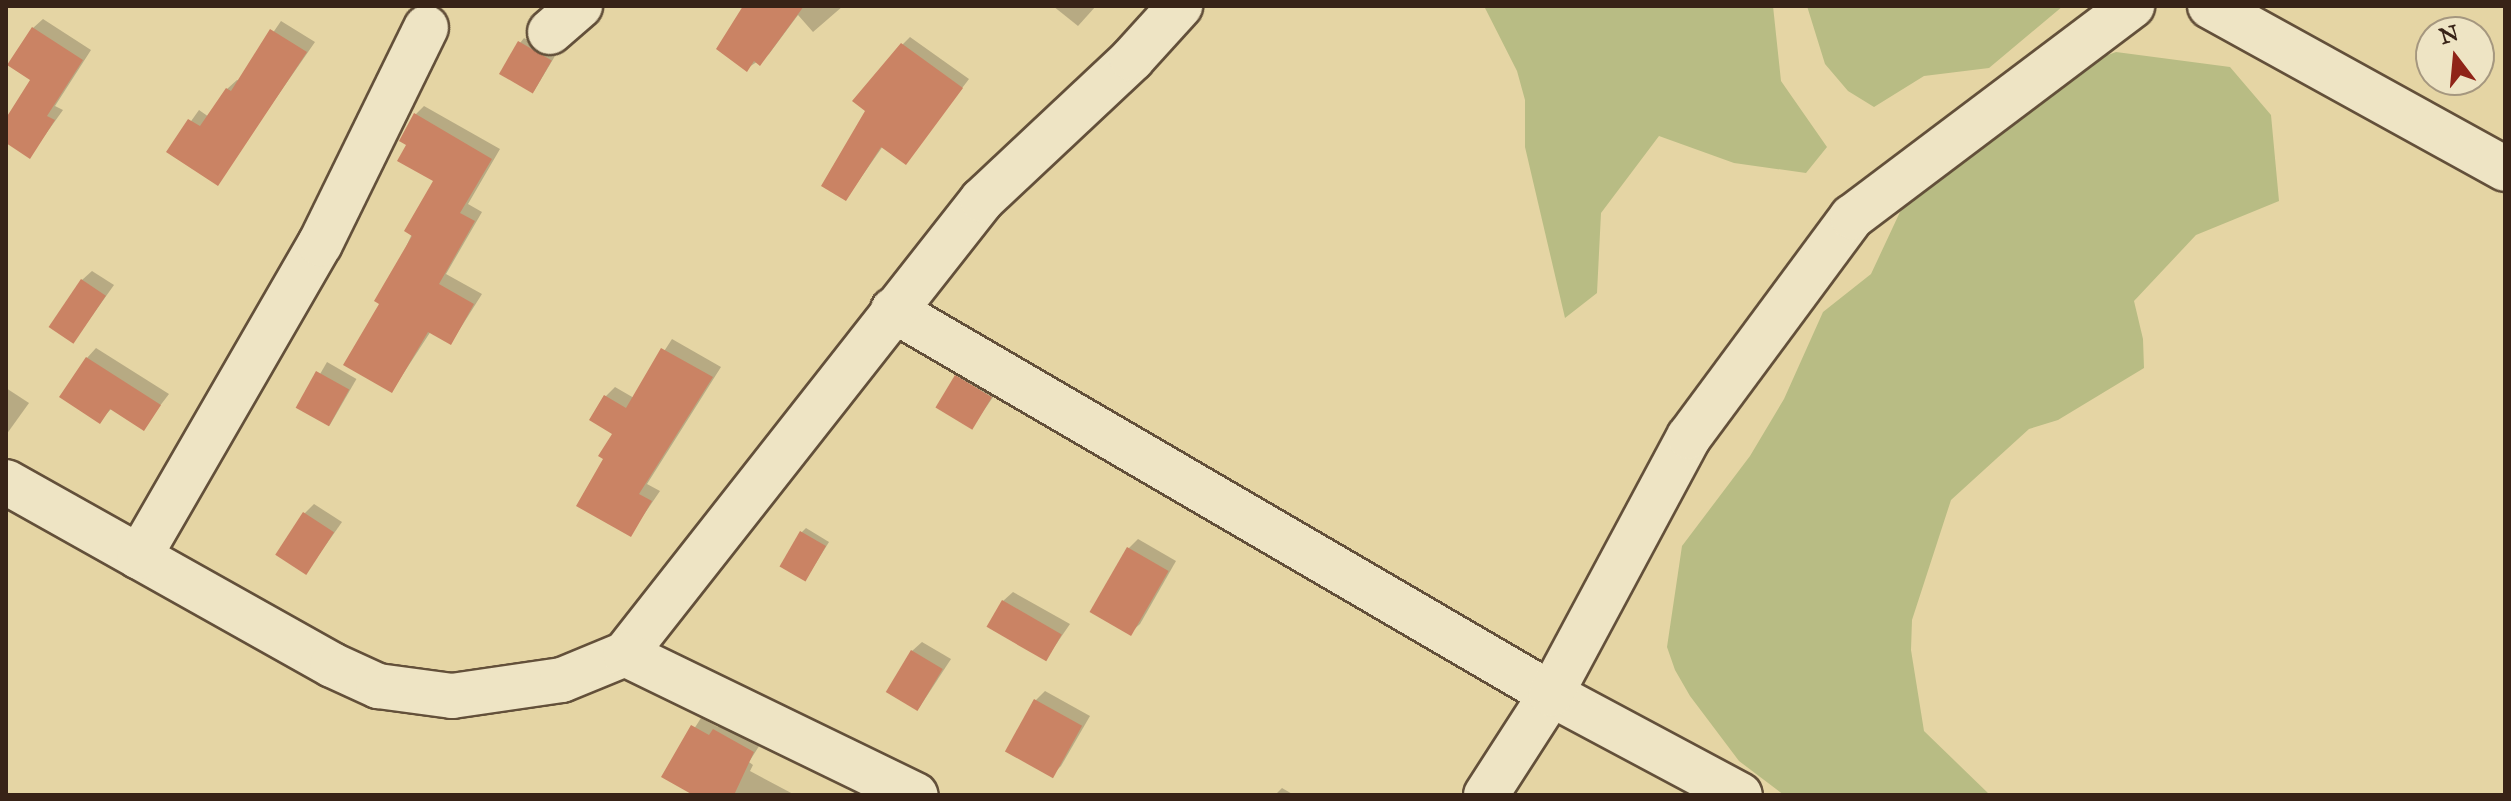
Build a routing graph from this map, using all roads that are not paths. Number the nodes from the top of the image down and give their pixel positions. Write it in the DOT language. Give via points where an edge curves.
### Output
graph roads {
  1 [pos="1180,6"];
  2 [pos="2132,6"];
  3 [pos="2210,6"];
  4 [pos="426,28"];
  5 [pos="2505,169"];
  6 [pos="893,310"];
  7 [pos="6,482"];
  8 [pos="139,557"];
  9 [pos="625,654"];
  10 [pos="1551,694"];
  11 [pos="916,795"];
  12 [pos="1486,795"];
  13 [pos="1740,795"];
  1 -- 6 [label="street" via="1132,59 982,200"];
  2 -- 10 [label="street" via="1852,217 1689,437"];
  3 -- 5 [label="street"];
  4 -- 8 [label="street" via="320,244"];
  6 -- 9 [label="street"];
  6 -- 10 [label="street"];
  7 -- 8 [label="street"];
  8 -- 9 [label="street" via="378,686 452,696 562,680"];
  9 -- 11 [label="street"];
  10 -- 12 [label="street"];
  10 -- 13 [label="street"];
}
